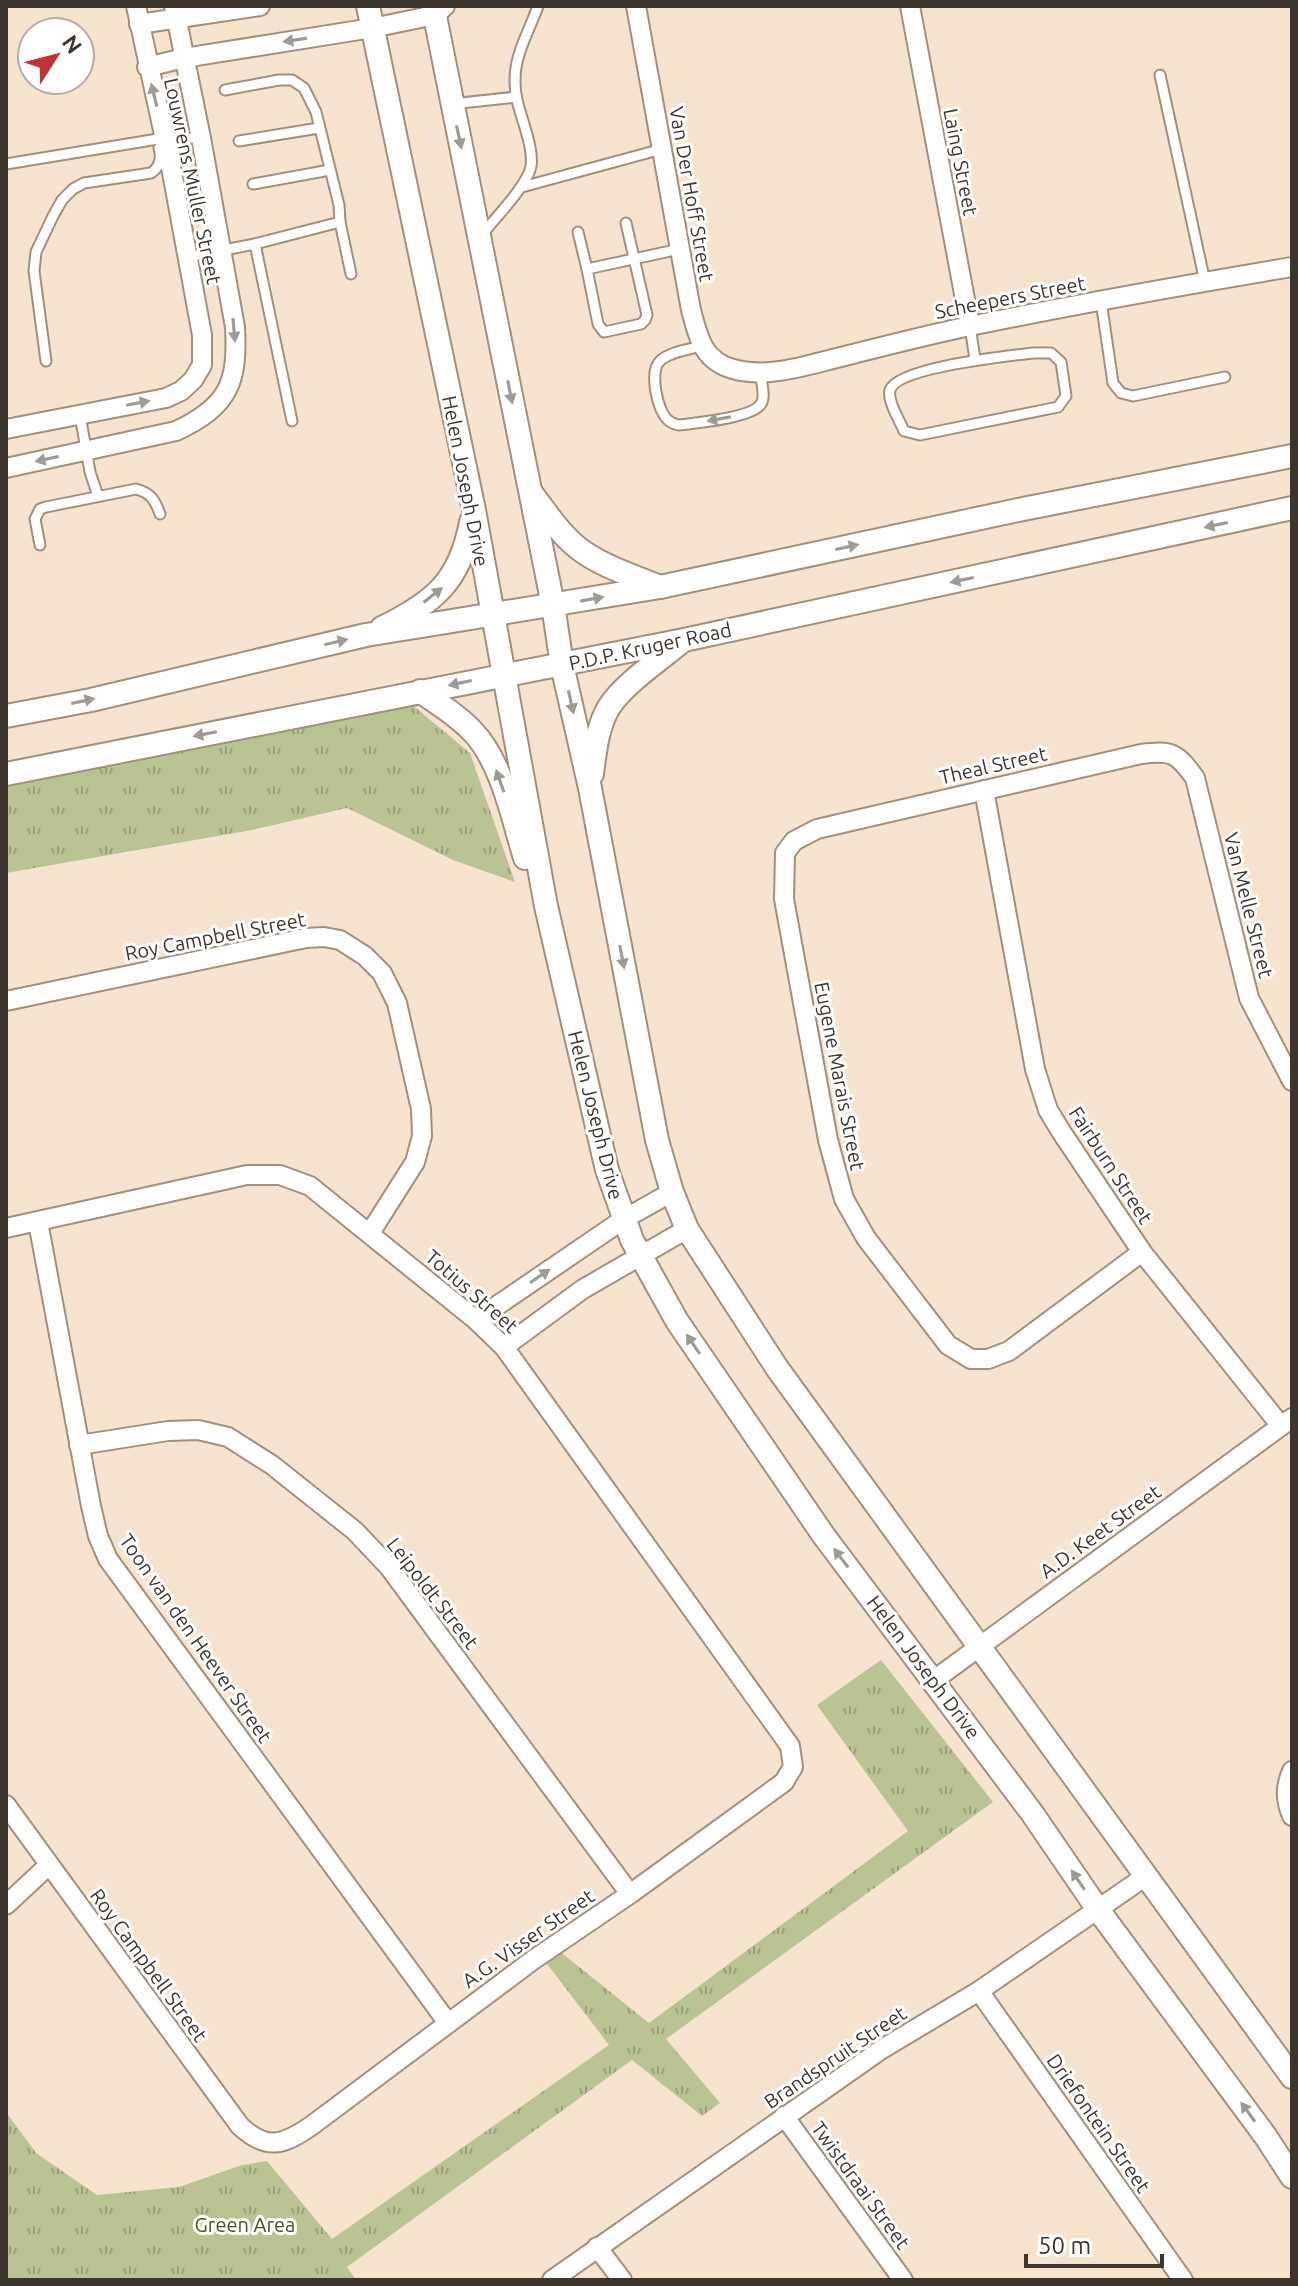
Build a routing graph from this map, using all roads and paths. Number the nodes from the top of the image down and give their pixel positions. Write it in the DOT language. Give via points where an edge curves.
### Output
graph roads {
  1 [pos="260,6"];
  2 [pos="538,6"];
  3 [pos="636,6"];
  4 [pos="910,6"];
  5 [pos="438,9"];
  6 [pos="175,13"];
  7 [pos="137,15"];
  8 [pos="370,17"];
  9 [pos="184,58"];
  10 [pos="147,67"];
  11 [pos="1160,75"];
  12 [pos="225,90"];
  13 [pos="516,97"];
  14 [pos="452,104"];
  15 [pos="319,128"];
  16 [pos="161,138"];
  17 [pos="201,138"];
  18 [pos="239,141"];
  19 [pos="662,149"];
  20 [pos="6,164"];
  21 [pos="330,170"];
  22 [pos="253,184"];
  23 [pos="522,187"];
  24 [pos="340,222"];
  25 [pos="626,223"];
  26 [pos="578,232"];
  27 [pos="480,238"];
  28 [pos="255,244"];
  29 [pos="680,249"];
  30 [pos="223,251"];
  31 [pos="188,257"];
  32 [pos="635,258"];
  33 [pos="1292,267"];
  34 [pos="587,269"];
  35 [pos="351,274"];
  36 [pos="1205,282"];
  37 [pos="1101,301"];
  38 [pos="970,326"];
  39 [pos="702,346"];
  40 [pos="975,359"];
  41 [pos="46,361"];
  42 [pos="760,372"];
  43 [pos="1225,377"];
  44 [pos="80,415"];
  45 [pos="292,421"];
  46 [pos="6,429"];
  47 [pos="86,451"];
  48 [pos="1292,456"];
  49 [pos="6,468"];
  50 [pos="529,490"];
  51 [pos="98,496"];
  52 [pos="1292,508"];
  53 [pos="474,510"];
  54 [pos="160,514"];
  55 [pos="40,545"];
  56 [pos="660,587"];
  57 [pos="553,605"];
  58 [pos="492,614"];
  59 [pos="366,635"];
  60 [pos="684,640"];
  61 [pos="562,665"];
  62 [pos="504,674"];
  63 [pos="420,691"];
  64 [pos="9,714"];
  65 [pos="6,774"];
  66 [pos="1195,778"];
  67 [pos="590,788"];
  68 [pos="984,790"];
  69 [pos="794,841"];
  70 [pos="546,906"];
  71 [pos="6,1001"];
  72 [pos="1292,1081"];
  73 [pos="672,1192"];
  74 [pos="624,1219"];
  75 [pos="38,1222"];
  76 [pos="6,1228"];
  77 [pos="687,1229"];
  78 [pos="370,1233"];
  79 [pos="1142,1252"];
  80 [pos="640,1256"];
  81 [pos="476,1320"];
  82 [pos="504,1347"];
  83 [pos="1286,1422"];
  84 [pos="79,1445"];
  85 [pos="980,1646"];
  86 [pos="934,1680"];
  87 [pos="790,1746"];
  88 [pos="1289,1780"];
  89 [pos="6,1805"];
  90 [pos="1292,1816"];
  91 [pos="49,1865"];
  92 [pos="1146,1876"];
  93 [pos="630,1894"];
  94 [pos="6,1905"];
  95 [pos="1099,1911"];
  96 [pos="979,1991"];
  97 [pos="448,2023"];
  98 [pos="1292,2077"];
  99 [pos="784,2116"];
  100 [pos="264,2142"];
  101 [pos="1292,2177"];
  102 [pos="597,2247"];
  103 [pos="552,2280"];
  104 [pos="622,2280"];
  105 [pos="903,2280"];
  106 [pos="1183,2280"];
  1 -- 6 [label="street"];
  2 -- 13 [label="lane" via="517,53"];
  3 -- 19 [label="street, Van Der Hoff Street"];
  4 -- 38 [label="street, Laing Street"];
  5 -- 8 [label="street"];
  5 -- 14 [label="street"];
  6 -- 7 [label="street"];
  6 -- 9 [label="street"];
  7 -- 10 [label="street, Louwrens Muller Street"];
  8 -- 9 [label="street, one-way"];
  8 -- 53 [label="street, Helen Joseph Drive"];
  9 -- 10 [label="street"];
  9 -- 17 [label="street"];
  16 -- 10 [label="street, Louwrens Muller Street, one-way"];
  11 -- 36 [label="lane"];
  12 -- 15 [label="lane" via="292,80 304,88"];
  13 -- 14 [label="lane"];
  13 -- 23 [label="lane" via="531,158"];
  14 -- 27 [label="street, one-way"];
  15 -- 18 [label="lane"];
  15 -- 21 [label="lane"];
  16 -- 17 [label="lane"];
  16 -- 20 [label="lane"];
  16 -- 31 [label="street, Louwrens Muller Street"];
  16 -- 41 [label="lane" via="155,170 73,189 44,233 34,271"];
  17 -- 30 [label="street"];
  19 -- 23 [label="lane"];
  19 -- 29 [label="street, Van Der Hoff Street"];
  21 -- 22 [label="lane"];
  21 -- 24 [label="lane"];
  23 -- 27 [label="lane"];
  24 -- 28 [label="lane"];
  24 -- 35 [label="lane"];
  25 -- 32 [label="lane"];
  26 -- 34 [label="lane"];
  27 -- 50 [label="street, one-way"];
  28 -- 30 [label="lane"];
  28 -- 45 [label="lane"];
  29 -- 32 [label="lane"];
  29 -- 39 [label="street, Van Der Hoff Street"];
  30 -- 31 [label="lane"];
  30 -- 47 [label="street, one-way" via="237,358 219,402 200,420 176,431"];
  44 -- 31 [label="street, Louwrens Muller Street, one-way" via="166,398 193,380 202,365 202,335"];
  32 -- 34 [label="lane"];
  32 -- 34 [label="lane" via="647,315 635,327 601,330"];
  33 -- 36 [label="street, Scheepers Street"];
  36 -- 37 [label="street, Scheepers Street"];
  37 -- 38 [label="street, Scheepers Street"];
  37 -- 43 [label="lane" via="1113,383 1121,393 1133,396"];
  38 -- 40 [label="lane"];
  38 -- 42 [label="street, Scheepers Street"];
  39 -- 42 [label="street, Scheepers Street" via="720,365"];
  42 -- 39 [label="lane, one-way" via="762,403 746,414 672,423 661,411 656,367 664,357"];
  40 -- 40 [label="lane" via="1051,353 1061,362 1063,403 1053,410 920,435 904,431 889,397 891,386 902,378"];
  44 -- 46 [label="street"];
  44 -- 47 [label="lane"];
  47 -- 49 [label="street, one-way"];
  47 -- 51 [label="lane"];
  56 -- 48 [label="street, one-way"];
  50 -- 56 [label="street" via="579,548"];
  50 -- 57 [label="street"];
  51 -- 54 [label="lane" via="148,492"];
  51 -- 55 [label="lane" via="40,509 35,519"];
  52 -- 60 [label="street, P.D.P. Kruger Road, one-way"];
  53 -- 58 [label="street, Helen Joseph Drive"];
  59 -- 53 [label="street, one-way" via="443,587 467,548"];
  57 -- 56 [label="street, one-way"];
  57 -- 58 [label="street"];
  57 -- 61 [label="street"];
  58 -- 59 [label="street"];
  58 -- 62 [label="street, Helen Joseph Drive"];
  64 -- 59 [label="street, one-way" via="91,700"];
  60 -- 61 [label="street, P.D.P. Kruger Road"];
  60 -- 67 [label="street" via="609,707"];
  61 -- 62 [label="street, P.D.P. Kruger Road"];
  61 -- 67 [label="street, one-way"];
  62 -- 63 [label="street, P.D.P. Kruger Road, one-way"];
  62 -- 70 [label="street, Helen Joseph Drive"];
  63 -- 65 [label="street, P.D.P. Kruger Road, one-way"];
  70 -- 63 [label="street, one-way" via="537,894 489,754 464,723"];
  66 -- 68 [label="street, Theal Street" via="1184,762 1163,751"];
  66 -- 72 [label="street, Van Melle Street" via="1249,998"];
  67 -- 73 [label="street, one-way" via="657,1140"];
  68 -- 69 [label="street, Theal Street" via="817,829"];
  68 -- 79 [label="street, Fairburn Street" via="1035,1069 1048,1110"];
  69 -- 79 [label="street, Eugene Marais Street" via="785,853 784,899 828,1140 844,1199 866,1238 948,1345 971,1359 1009,1351"];
  70 -- 74 [label="street, Helen Joseph Drive" via="607,1170"];
  71 -- 78 [label="street, Roy Campbell Street" via="306,938 340,940 353,948 382,973 397,1003 421,1109 422,1136 415,1162"];
  73 -- 74 [label="street"];
  73 -- 77 [label="street"];
  74 -- 80 [label="street, Helen Joseph Drive"];
  81 -- 74 [label="street, one-way"];
  75 -- 76 [label="street, Totius Street"];
  75 -- 78 [label="street, Totius Street" via="247,1175 280,1175 310,1186"];
  75 -- 84 [label="street, Toon van den Heever Street"];
  77 -- 80 [label="street"];
  77 -- 85 [label="street" via="777,1368"];
  78 -- 81 [label="street, Totius Street"];
  79 -- 83 [label="street, Fairburn Street"];
  80 -- 82 [label="street" via="583,1289"];
  86 -- 80 [label="street, Helen Joseph Drive, one-way" via="824,1536 677,1321"];
  81 -- 82 [label="street, Totius Street"];
  82 -- 87 [label="street, Totius Street"];
  83 -- 85 [label="street, A.D. Keet Street"];
  84 -- 93 [label="street, Leipoldt Street" via="168,1431 228,1437 355,1531 389,1567"];
  84 -- 97 [label="street, Toon van den Heever Street" via="98,1536 108,1559"];
  85 -- 86 [label="street, A.D. Keet Street"];
  85 -- 92 [label="street"];
  95 -- 86 [label="street, Helen Joseph Drive, one-way"];
  87 -- 93 [label="street, A.G. Visser Street" via="793,1767 784,1782"];
  88 -- 90 [label="street"];
  89 -- 91 [label="street, Roy Campbell Street"];
  91 -- 94 [label="street"];
  91 -- 100 [label="street, Roy Campbell Street" via="234,2118"];
  92 -- 95 [label="street, Brandspruit Street"];
  92 -- 98 [label="street"];
  93 -- 97 [label="street, A.G. Visser Street"];
  95 -- 96 [label="street, Brandspruit Street"];
  101 -- 95 [label="street, Helen Joseph Drive, one-way"];
  96 -- 99 [label="street, Brandspruit Street"];
  96 -- 106 [label="street, Driefontein Street"];
  97 -- 100 [label="street, A.G. Visser Street" via="293,2138"];
  99 -- 102 [label="street, Brandspruit Street"];
  99 -- 105 [label="street, Twistdraai Street"];
  102 -- 103 [label="street, Brandspruit Street"];
  102 -- 104 [label="street"];
}
